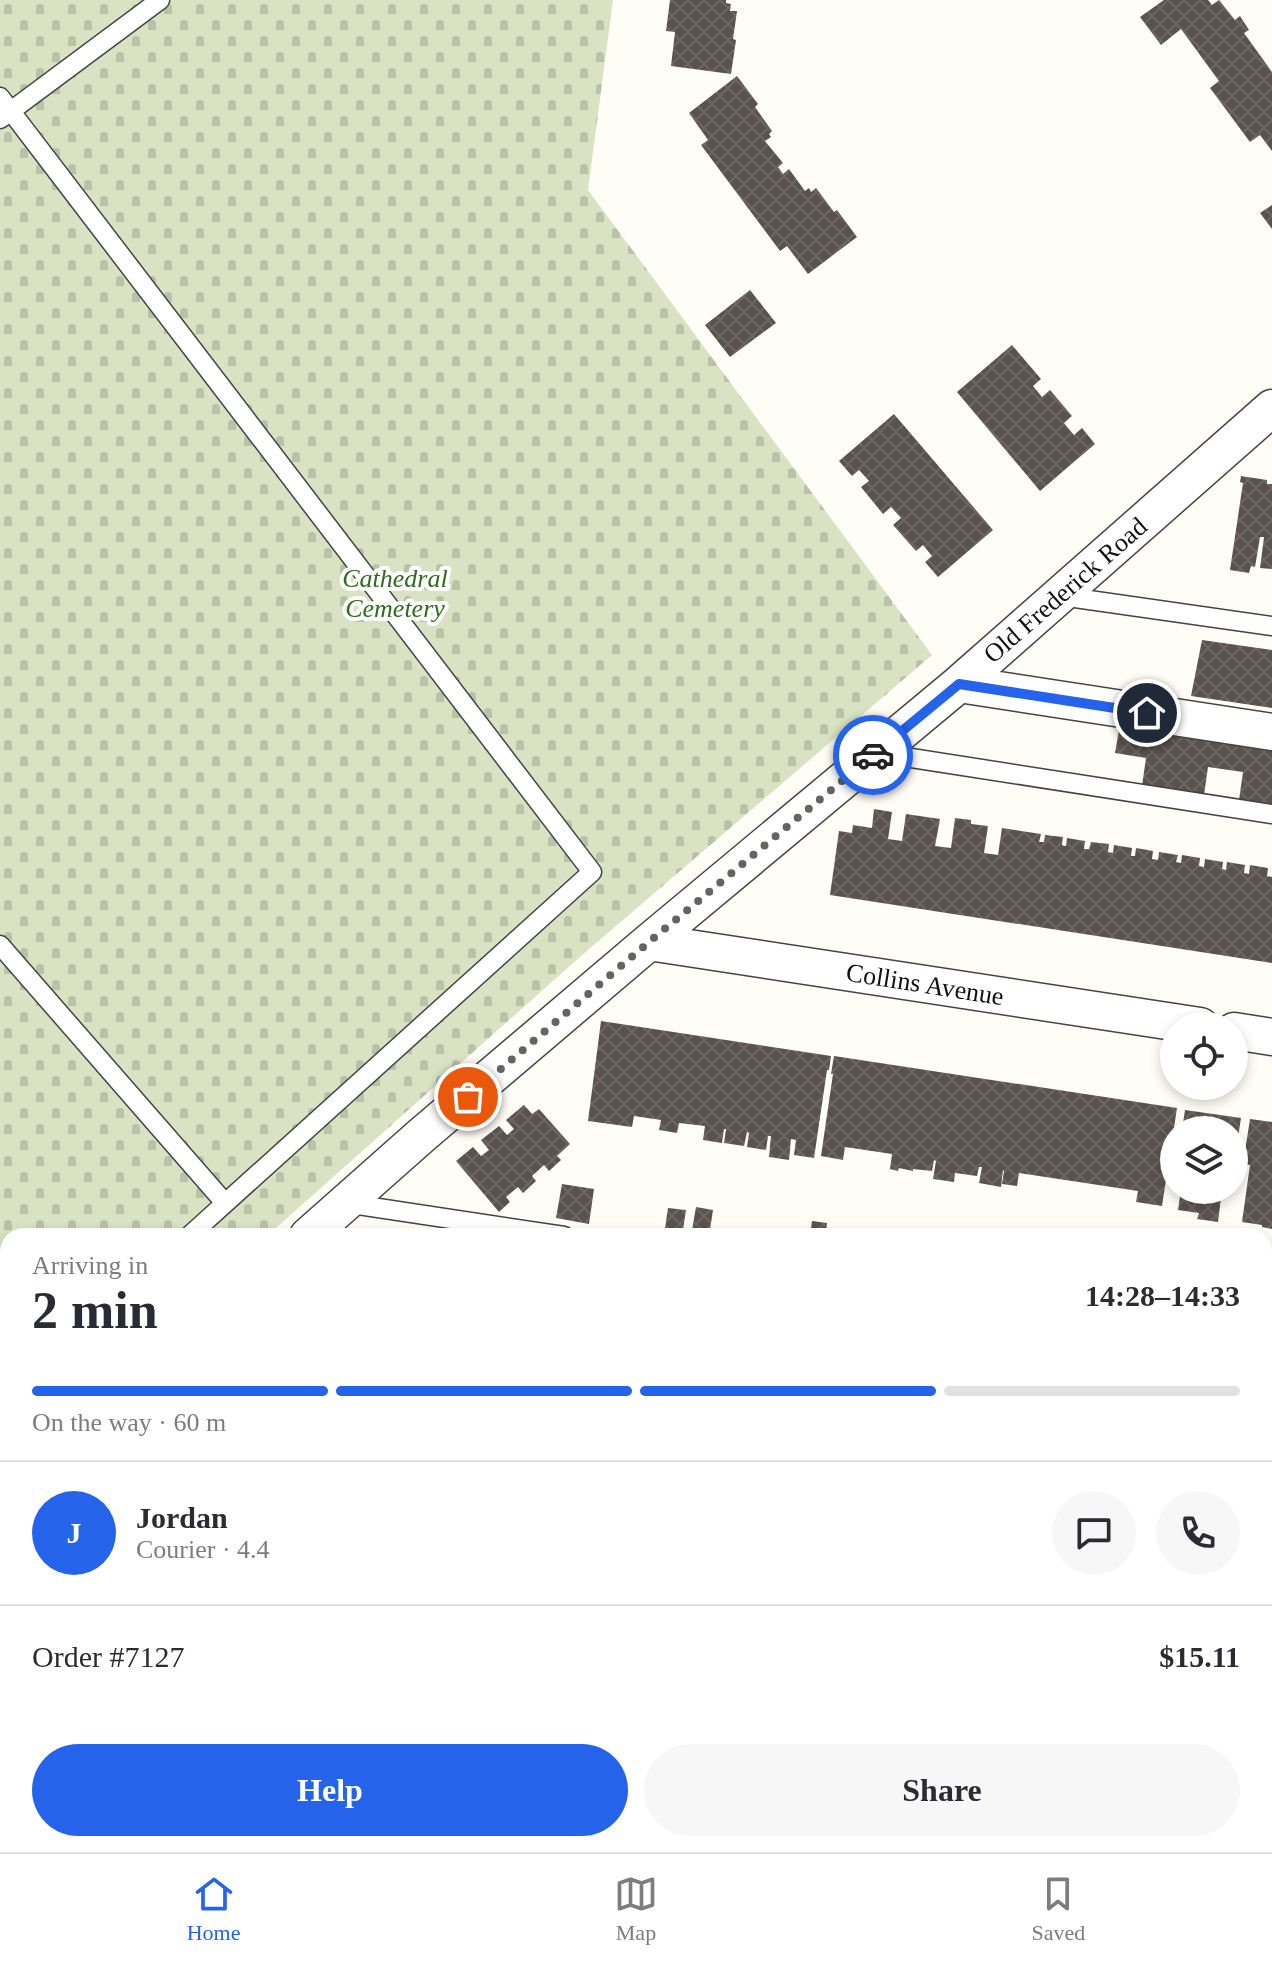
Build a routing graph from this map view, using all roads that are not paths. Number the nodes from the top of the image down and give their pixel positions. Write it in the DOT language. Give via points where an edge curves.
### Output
graph roads {
  1 [pos="160,0"];
  2 [pos="3,109"];
  3 [pos="1266,420"];
  4 [pos="1058,596"];
  5 [pos="1272,626"];
  6 [pos="959,684"];
  7 [pos="1272,732"];
  8 [pos="876,753"];
  9 [pos="1272,814"];
  10 [pos="649,942"];
  11 [pos="0,945"];
  12 [pos="1160,1020"];
  13 [pos="1248,1033"];
  14 [pos="1272,1037"];
  15 [pos="225,1203"];
  16 [pos="345,1203"];
  17 [pos="198,1228"];
  18 [pos="317,1228"];
  19 [pos="511,1228"];
  1 -- 2 [label="lane"];
  2 -- 15 [label="lane" via="592,872"];
  3 -- 4 [label="street, Old Frederick Road"];
  4 -- 5 [label="lane"];
  4 -- 6 [label="street, Old Frederick Road"];
  6 -- 7 [label="street"];
  6 -- 8 [label="street, Old Frederick Road"];
  8 -- 9 [label="lane"];
  8 -- 10 [label="street, Old Frederick Road"];
  10 -- 12 [label="street, Collins Avenue"];
  10 -- 16 [label="street, Old Frederick Road"];
  11 -- 15 [label="lane"];
  13 -- 14 [label="street"];
  15 -- 17 [label="lane"];
  16 -- 18 [label="street, Old Frederick Road"];
  16 -- 19 [label="lane"];
}
